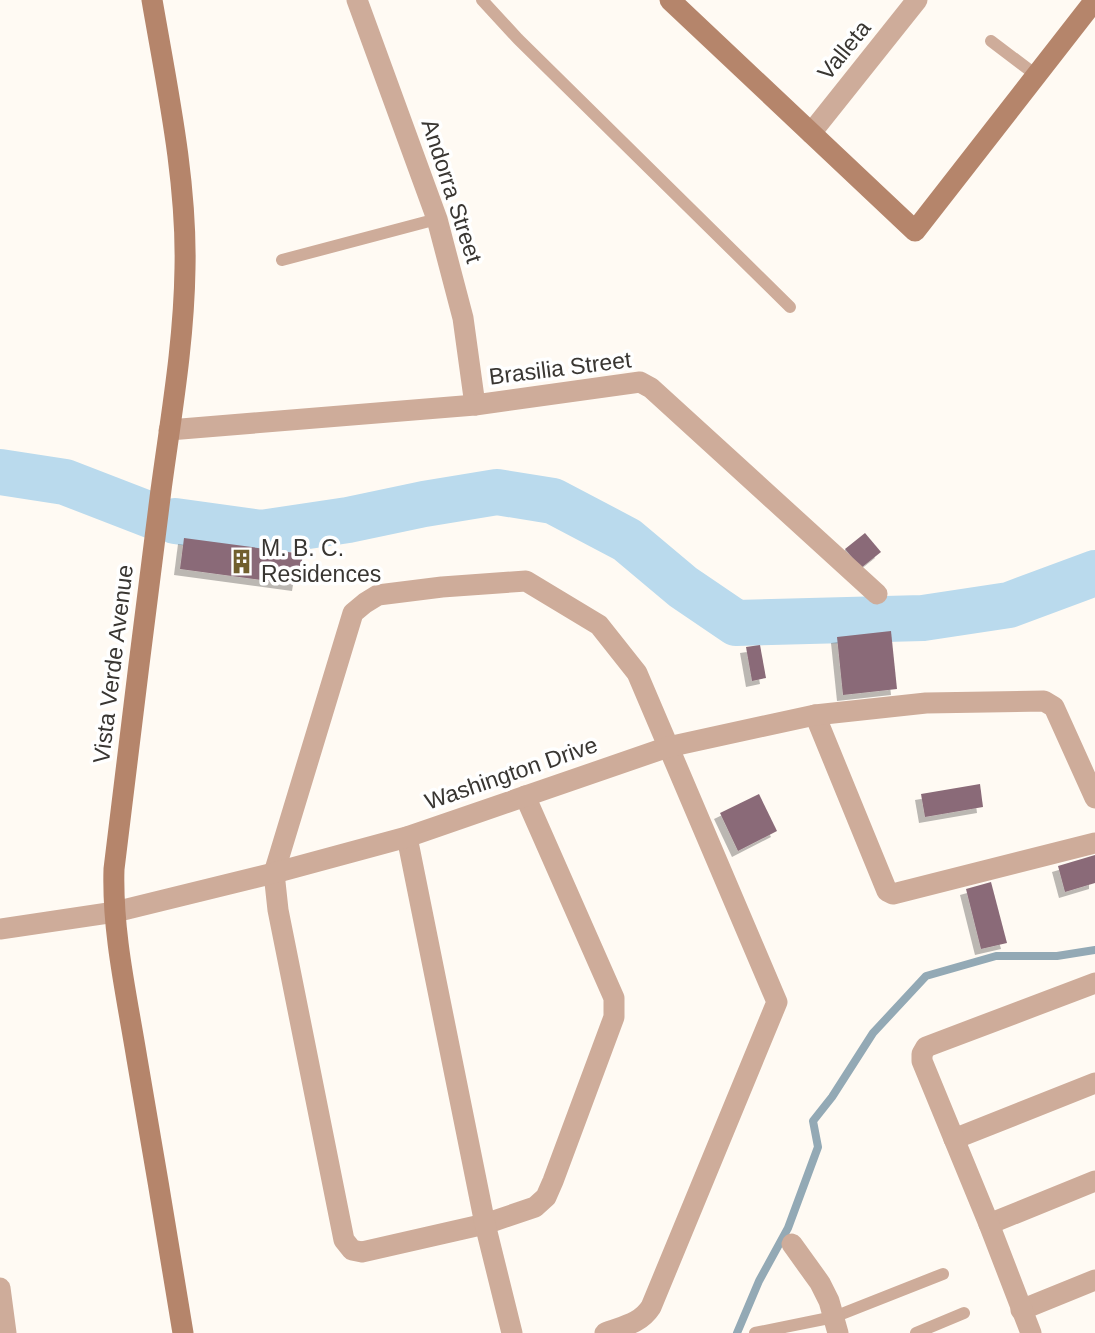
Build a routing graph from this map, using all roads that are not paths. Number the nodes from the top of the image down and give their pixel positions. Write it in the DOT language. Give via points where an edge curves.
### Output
graph roads {
  1 [pos="152,0"];
  2 [pos="357,0"];
  3 [pos="482,0"];
  4 [pos="670,0"];
  5 [pos="1095,0"];
  6 [pos="910,3"];
  7 [pos="990,41"];
  8 [pos="1036,75"];
  9 [pos="811,133"];
  10 [pos="437,219"];
  11 [pos="282,260"];
  12 [pos="790,307"];
  13 [pos="475,405"];
  14 [pos="169,430"];
  15 [pos="877,594"];
  16 [pos="815,716"];
  17 [pos="668,747"];
  18 [pos="526,796"];
  19 [pos="1095,798"];
  20 [pos="407,836"];
  21 [pos="1095,843"];
  22 [pos="274,873"];
  23 [pos="115,912"];
  24 [pos="0,929"];
  25 [pos="1095,983"];
  26 [pos="1095,1083"];
  27 [pos="954,1139"];
  28 [pos="1095,1181"];
  29 [pos="485,1224"];
  30 [pos="989,1224"];
  31 [pos="792,1244"];
  32 [pos="943,1274"];
  33 [pos="1095,1280"];
  34 [pos="0,1288"];
  35 [pos="1021,1310"];
  36 [pos="964,1313"];
  37 [pos="836,1325"];
  38 [pos="6,1333"];
  39 [pos="183,1333"];
  40 [pos="512,1333"];
  41 [pos="605,1333"];
  42 [pos="755,1333"];
  43 [pos="916,1333"];
  44 [pos="1031,1333"];
  1 -- 14 [label="street, Vista Verde Avenue" via="184,232 184,311"];
  2 -- 10 [label="street, Andorra Street"];
  3 -- 12 [label="lane"];
  4 -- 9 [label="street"];
  5 -- 8 [label="street"];
  6 -- 9 [label="street, Valleta"];
  7 -- 8 [label="lane"];
  8 -- 9 [label="street" via="915,231"];
  10 -- 11 [label="lane"];
  10 -- 13 [label="street, Andorra Street" via="463,318"];
  13 -- 14 [label="street, Brasilia Street"];
  13 -- 15 [label="street, Brasilia Street" via="646,384"];
  14 -- 23 [label="street, Vista Verde Avenue" via="114,869"];
  16 -- 17 [label="street, Washington Drive"];
  16 -- 19 [label="street, Washington Drive" via="926,703 1044,701 1054,707"];
  16 -- 21 [label="street" via="887,891 894,894"];
  17 -- 18 [label="street, Washington Drive"];
  17 -- 22 [label="street" via="637,673 600,625 526,581 378,595 354,613"];
  17 -- 41 [label="street" via="777,1002 651,1307 645,1317"];
  18 -- 20 [label="street, Washington Drive"];
  18 -- 29 [label="street" via="614,998 614,1017 546,1197 535,1208"];
  20 -- 22 [label="street, Washington Drive"];
  20 -- 29 [label="street"];
  22 -- 23 [label="street, Washington Drive"];
  22 -- 29 [label="street" via="344,1240 352,1250 362,1252"];
  23 -- 24 [label="street, Washington Drive"];
  23 -- 39 [label="street, Vista Verde Avenue"];
  25 -- 27 [label="street" via="926,1047 922,1061"];
  26 -- 27 [label="street"];
  27 -- 30 [label="street"];
  28 -- 30 [label="street"];
  29 -- 40 [label="street"];
  30 -- 35 [label="street"];
  31 -- 37 [label="street" via="820,1283"];
  32 -- 37 [label="lane"];
  33 -- 35 [label="street"];
  34 -- 38 [label="street"];
  35 -- 44 [label="street"];
  36 -- 43 [label="lane"];
  37 -- 42 [label="lane"];
}
